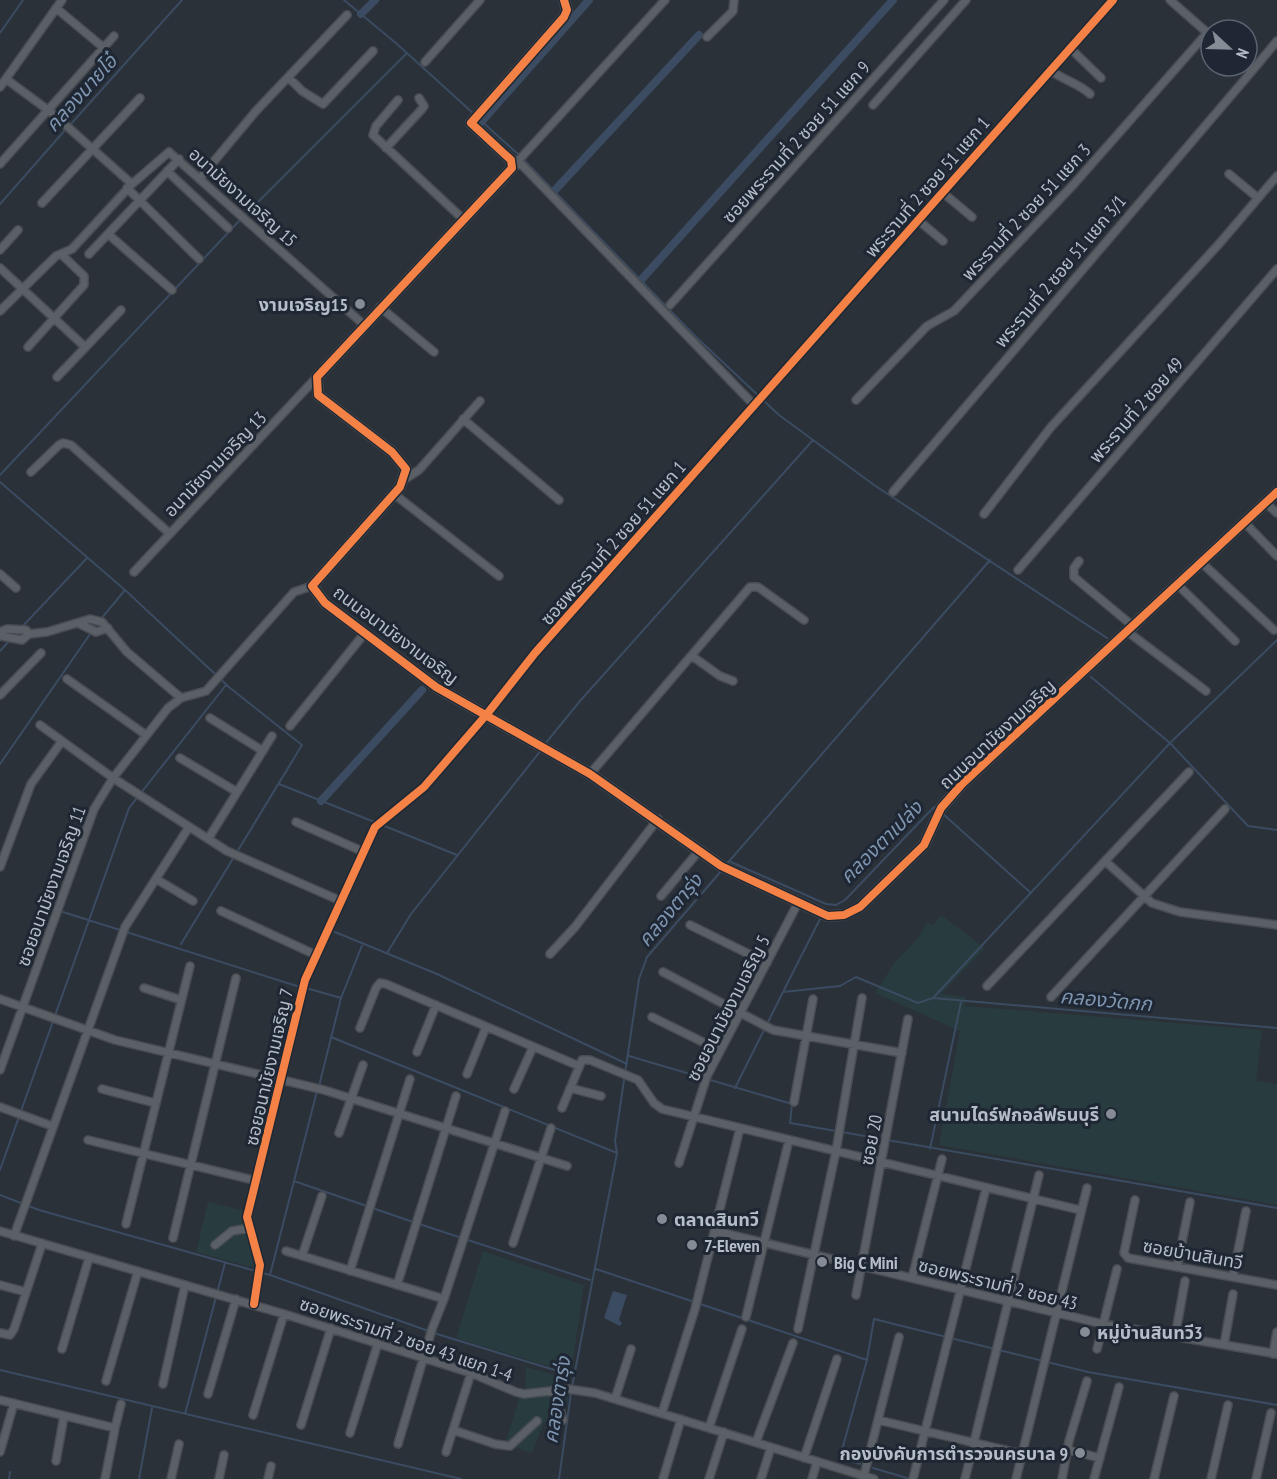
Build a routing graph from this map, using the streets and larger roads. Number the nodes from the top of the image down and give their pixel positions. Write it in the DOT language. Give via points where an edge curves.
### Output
graph roads {
  1 [pos="62,0"];
  2 [pos="480,0"];
  3 [pos="564,0"];
  4 [pos="665,0"];
  5 [pos="734,0"];
  6 [pos="944,0"];
  7 [pos="966,0"];
  8 [pos="1113,0"];
  9 [pos="1170,0"];
  10 [pos="56,8"];
  11 [pos="346,15"];
  12 [pos="1199,26"];
  13 [pos="114,36"];
  14 [pos="707,37"];
  15 [pos="1277,41"];
  16 [pos="1199,46"];
  17 [pos="104,48"];
  18 [pos="1070,48"];
  19 [pos="373,51"];
  20 [pos="1259,59"];
  21 [pos="425,62"];
  22 [pos="1050,70"];
  23 [pos="288,77"];
  24 [pos="1101,78"];
  25 [pos="1241,78"];
  26 [pos="6,80"];
  27 [pos="0,87"];
  28 [pos="1090,94"];
  29 [pos="140,98"];
  30 [pos="419,98"];
  31 [pos="398,100"];
  32 [pos="873,105"];
  33 [pos="48,110"];
  34 [pos="386,148"];
  35 [pos="91,150"];
  36 [pos="179,159"];
  37 [pos="0,164"];
  38 [pos="512,164"];
  39 [pos="167,171"];
  40 [pos="1229,174"];
  41 [pos="1277,176"];
  42 [pos="200,178"];
  43 [pos="129,186"];
  44 [pos="942,192"];
  45 [pos="1258,198"];
  46 [pos="140,201"];
  47 [pos="42,203"];
  48 [pos="972,217"];
  49 [pos="464,220"];
  50 [pos="918,220"];
  51 [pos="228,228"];
  52 [pos="18,230"];
  53 [pos="108,234"];
  54 [pos="943,241"];
  55 [pos="0,250"];
  56 [pos="61,254"];
  57 [pos="89,254"];
  58 [pos="199,259"];
  59 [pos="0,268"];
  60 [pos="1277,269"];
  61 [pos="23,288"];
  62 [pos="172,290"];
  63 [pos="670,305"];
  64 [pos="380,307"];
  65 [pos="121,310"];
  66 [pos="0,311"];
  67 [pos="55,318"];
  68 [pos="363,324"];
  69 [pos="28,347"];
  70 [pos="85,347"];
  71 [pos="434,352"];
  72 [pos="317,376"];
  73 [pos="57,377"];
  74 [pos="764,394"];
  75 [pos="856,400"];
  76 [pos="480,402"];
  77 [pos="755,404"];
  78 [pos="464,419"];
  79 [pos="31,472"];
  80 [pos="405,478"];
  81 [pos="893,492"];
  82 [pos="1277,492"];
  83 [pos="393,494"];
  84 [pos="559,500"];
  85 [pos="1266,503"];
  86 [pos="1277,513"];
  87 [pos="984,514"];
  88 [pos="1245,523"];
  89 [pos="169,533"];
  90 [pos="1277,556"];
  91 [pos="1079,561"];
  92 [pos="1202,563"];
  93 [pos="1018,570"];
  94 [pos="134,572"];
  95 [pos="0,574"];
  96 [pos="499,576"];
  97 [pos="1178,585"];
  98 [pos="312,586"];
  99 [pos="16,588"];
  100 [pos="804,620"];
  101 [pos="80,624"];
  102 [pos="108,628"];
  103 [pos="1131,630"];
  104 [pos="1274,630"];
  105 [pos="28,632"];
  106 [pos="3,634"];
  107 [pos="364,634"];
  108 [pos="1235,641"];
  109 [pos="41,653"];
  110 [pos="692,656"];
  111 [pos="67,679"];
  112 [pos="733,681"];
  113 [pos="1206,691"];
  114 [pos="2,695"];
  115 [pos="181,698"];
  116 [pos="488,714"];
  117 [pos="210,718"];
  118 [pos="40,725"];
  119 [pos="290,726"];
  120 [pos="146,735"];
  121 [pos="272,736"];
  122 [pos="62,741"];
  123 [pos="263,751"];
  124 [pos="180,758"];
  125 [pos="1189,772"];
  126 [pos="590,774"];
  127 [pos="113,778"];
  128 [pos="237,792"];
  129 [pos="1225,809"];
  130 [pos="658,819"];
  131 [pos="296,822"];
  132 [pos="189,827"];
  133 [pos="208,839"];
  134 [pos="364,852"];
  135 [pos="698,852"];
  136 [pos="1105,861"];
  137 [pos="0,867"];
  138 [pos="156,879"];
  139 [pos="661,896"];
  140 [pos="1145,896"];
  141 [pos="193,901"];
  142 [pos="341,901"];
  143 [pos="798,903"];
  144 [pos="221,911"];
  145 [pos="1277,925"];
  146 [pos="690,926"];
  147 [pos="550,954"];
  148 [pos="316,955"];
  149 [pos="767,963"];
  150 [pos="190,966"];
  151 [pos="663,972"];
  152 [pos="236,978"];
  153 [pos="987,986"];
  154 [pos="144,987"];
  155 [pos="1051,997"];
  156 [pos="862,998"];
  157 [pos="0,999"];
  158 [pos="813,999"];
  159 [pos="181,1000"];
  160 [pos="436,1005"];
  161 [pos="23,1007"];
  162 [pos="738,1013"];
  163 [pos="652,1017"];
  164 [pos="908,1019"];
  165 [pos="486,1027"];
  166 [pos="360,1028"];
  167 [pos="87,1031"];
  168 [pos="806,1037"];
  169 [pos="854,1045"];
  170 [pos="533,1047"];
  171 [pos="720,1050"];
  172 [pos="417,1052"];
  173 [pos="167,1053"];
  174 [pos="902,1053"];
  175 [pos="216,1064"];
  176 [pos="363,1065"];
  177 [pos="579,1066"];
  178 [pos="0,1070"];
  179 [pos="466,1074"];
  180 [pos="410,1079"];
  181 [pos="282,1080"];
  182 [pos="570,1088"];
  183 [pos="102,1089"];
  184 [pos="514,1089"];
  185 [pos="456,1096"];
  186 [pos="601,1096"];
  187 [pos="351,1098"];
  188 [pos="794,1102"];
  189 [pos="155,1103"];
  190 [pos="0,1107"];
  191 [pos="562,1108"];
  192 [pos="505,1111"];
  193 [pos="398,1113"];
  194 [pos="692,1116"];
  195 [pos="52,1126"];
  196 [pos="446,1128"];
  197 [pos="551,1128"];
  198 [pos="740,1128"];
  199 [pos="339,1132"];
  200 [pos="88,1140"];
  201 [pos="789,1140"];
  202 [pos="493,1143"];
  203 [pos="836,1151"];
  204 [pos="142,1153"];
  205 [pos="540,1159"];
  206 [pos="942,1159"];
  207 [pos="679,1163"];
  208 [pos="883,1163"];
  209 [pos="191,1164"];
  210 [pos="567,1166"];
  211 [pos="1039,1175"];
  212 [pos="938,1176"];
  213 [pos="257,1181"];
  214 [pos="986,1188"];
  215 [pos="1087,1188"];
  216 [pos="322,1196"];
  217 [pos="1034,1199"];
  218 [pos="1136,1200"];
  219 [pos="1190,1202"];
  220 [pos="1080,1210"];
  221 [pos="1246,1211"];
  222 [pos="126,1224"];
  223 [pos="250,1228"];
  224 [pos="715,1231"];
  225 [pos="0,1232"];
  226 [pos="14,1236"];
  227 [pos="173,1238"];
  228 [pos="764,1242"];
  229 [pos="513,1243"];
  230 [pos="42,1244"];
  231 [pos="215,1245"];
  232 [pos="286,1251"];
  233 [pos="813,1254"];
  234 [pos="302,1256"];
  235 [pos="89,1257"];
  236 [pos="860,1266"];
  237 [pos="1177,1267"];
  238 [pos="1117,1269"];
  239 [pos="138,1271"];
  240 [pos="350,1271"];
  241 [pos="1233,1276"];
  242 [pos="912,1278"];
  243 [pos="1185,1281"];
  244 [pos="0,1285"];
  245 [pos="185,1285"];
  246 [pos="397,1285"];
  247 [pos="1277,1285"];
  248 [pos="960,1290"];
  249 [pos="26,1292"];
  250 [pos="1233,1294"];
  251 [pos="856,1295"];
  252 [pos="236,1299"];
  253 [pos="444,1299"];
  254 [pos="1007,1301"];
  255 [pos="254,1304"];
  256 [pos="1056,1313"];
  257 [pos="284,1314"];
  258 [pos="746,1317"];
  259 [pos="1103,1324"];
  260 [pos="331,1328"];
  261 [pos="742,1329"];
  262 [pos="798,1329"];
  263 [pos="1277,1332"];
  264 [pos="0,1334"];
  265 [pos="899,1337"];
  266 [pos="1175,1337"];
  267 [pos="378,1343"];
  268 [pos="793,1343"];
  269 [pos="1224,1345"];
  270 [pos="62,1349"];
  271 [pos="631,1349"];
  272 [pos="1096,1349"];
  273 [pos="1275,1354"];
  274 [pos="425,1358"];
  275 [pos="837,1359"];
  276 [pos="471,1373"];
  277 [pos="106,1381"];
  278 [pos="1087,1381"];
  279 [pos="163,1384"];
  280 [pos="1119,1387"];
  281 [pos="554,1391"];
  282 [pos="208,1394"];
  283 [pos="1173,1396"];
  284 [pos="615,1399"];
  285 [pos="0,1400"];
  286 [pos="14,1403"];
  287 [pos="121,1404"];
  288 [pos="1228,1405"];
  289 [pos="662,1413"];
  290 [pos="1271,1413"];
  291 [pos="253,1415"];
  292 [pos="64,1416"];
  293 [pos="681,1419"];
  294 [pos="563,1420"];
  295 [pos="878,1420"];
  296 [pos="537,1421"];
  297 [pos="301,1425"];
  298 [pos="115,1428"];
  299 [pos="709,1428"];
  300 [pos="453,1430"];
  301 [pos="926,1431"];
  302 [pos="724,1432"];
  303 [pos="350,1433"];
  304 [pos="756,1442"];
  305 [pos="179,1444"];
  306 [pos="398,1444"];
  307 [pos="973,1444"];
  308 [pos="771,1447"];
  309 [pos="1069,1450"];
  310 [pos="0,1452"];
  311 [pos="446,1452"];
  312 [pos="1022,1454"];
  313 [pos="224,1455"];
  314 [pos="804,1458"];
  315 [pos="1100,1458"];
  316 [pos="56,1461"];
  317 [pos="817,1462"];
  318 [pos="271,1466"];
  319 [pos="863,1478"];
  320 [pos="105,1479"];
  321 [pos="171,1479"];
  322 [pos="219,1479"];
  323 [pos="268,1479"];
  324 [pos="663,1479"];
  325 [pos="709,1479"];
  326 [pos="761,1479"];
  327 [pos="812,1479"];
  328 [pos="874,1479"];
  329 [pos="913,1479"];
  330 [pos="965,1479"];
  331 [pos="1016,1479"];
  332 [pos="1062,1479"];
  333 [pos="1094,1479"];
  334 [pos="1155,1479"];
  335 [pos="1210,1479"];
  336 [pos="1256,1479"];
  1 -- 10 [label="street"];
  2 -- 21 [label="street"];
  3 -- 38 [label="street" via="564,17 471,123"];
  4 -- 38 [label="street"];
  5 -- 14 [label="street" via="732,11"];
  6 -- 63 [label="street, ซอยพระรามที่ 2 ซอย 51 แยก 9"];
  7 -- 32 [label="street"];
  8 -- 18 [label="street, พระรามที่ 2 ซอย 51 แยก 1"];
  9 -- 12 [label="street"];
  10 -- 17 [label="street"];
  10 -- 26 [label="street"];
  11 -- 23 [label="street"];
  13 -- 17 [label="street"];
  15 -- 20 [label="street, พระรามที่ 2 ซอย 51 แยก 3/1"];
  16 -- 75 [label="street, พระรามที่ 2 ซอย 51 แยก 3" via="954,311 927,326"];
  17 -- 33 [label="street"];
  18 -- 22 [label="street, พระรามที่ 2 ซอย 51 แยก 1"];
  18 -- 24 [label="street"];
  19 -- 23 [label="street" via="324,104"];
  22 -- 28 [label="street"];
  22 -- 44 [label="street, พระรามที่ 2 ซอย 51 แยก 1"];
  23 -- 42 [label="street"];
  25 -- 81 [label="street, พระรามที่ 2 ซอย 51 แยก 3/1"];
  26 -- 27 [label="street"];
  26 -- 33 [label="street"];
  29 -- 35 [label="street"];
  30 -- 34 [label="street" via="424,106"];
  31 -- 34 [label="street" via="372,131"];
  33 -- 35 [label="street"];
  33 -- 37 [label="street"];
  34 -- 49 [label="street"];
  35 -- 43 [label="street"];
  35 -- 47 [label="street"];
  36 -- 39 [label="street"];
  36 -- 42 [label="street, อนามัยงามเจริญ 15"];
  36 -- 43 [label="street, อนามัยงามเจริญ 15" via="169,152 165,154"];
  38 -- 49 [label="street"];
  38 -- 77 [label="street" via="522,165"];
  39 -- 46 [label="street"];
  39 -- 51 [label="street"];
  40 -- 45 [label="street"];
  41 -- 45 [label="street"];
  42 -- 68 [label="street, อนามัยงามเจริญ 15"];
  43 -- 46 [label="street"];
  43 -- 56 [label="street, อนามัยงามเจริญ 15" via="72,249"];
  44 -- 48 [label="street"];
  44 -- 50 [label="street, พระรามที่ 2 ซอย 51 แยก 1"];
  45 -- 87 [label="street" via="1052,427"];
  46 -- 53 [label="street"];
  46 -- 58 [label="street"];
  49 -- 64 [label="street"];
  50 -- 54 [label="street"];
  50 -- 74 [label="street, พระรามที่ 2 ซอย 51 แยก 1"];
  52 -- 55 [label="street"];
  53 -- 57 [label="street"];
  53 -- 62 [label="street"];
  56 -- 61 [label="street, อนามัยงามเจริญ 15"];
  56 -- 67 [label="street" via="86,280"];
  59 -- 61 [label="street"];
  60 -- 93 [label="street, พระรามที่ 2 ซอย 49"];
  61 -- 66 [label="street, อนามัยงามเจริญ 15"];
  61 -- 67 [label="street"];
  64 -- 68 [label="street"];
  64 -- 71 [label="street"];
  65 -- 70 [label="street"];
  67 -- 69 [label="street"];
  67 -- 70 [label="street"];
  68 -- 72 [label="street"];
  70 -- 73 [label="street"];
  72 -- 80 [label="street" via="318,395 400,459 406,469"];
  72 -- 89 [label="street, อนามัยงามเจริญ 13"];
  74 -- 77 [label="street, ซอยพระรามที่ 2 ซอย 51 แยก 1"];
  76 -- 78 [label="street"];
  77 -- 116 [label="street, ซอยพระรามที่ 2 ซอย 51 แยก 1" via="536,653"];
  78 -- 80 [label="street" via="419,471"];
  78 -- 84 [label="street"];
  79 -- 89 [label="street" via="59,445 71,445"];
  80 -- 83 [label="street, ถนนอนามัยงามเจริญ"];
  82 -- 85 [label="street, ถนนอนามัยงามเจริญ"];
  83 -- 96 [label="street"];
  83 -- 98 [label="street, ถนนอนามัยงามเจริญ"];
  85 -- 86 [label="street"];
  85 -- 88 [label="street, ถนนอนามัยงามเจริญ"];
  88 -- 90 [label="street"];
  88 -- 92 [label="street, ถนนอนามัยงามเจริญ"];
  89 -- 94 [label="street, อนามัยงามเจริญ 13"];
  91 -- 103 [label="street" via="1074,577"];
  92 -- 97 [label="street, ถนนอนามัยงามเจริญ"];
  92 -- 104 [label="street"];
  95 -- 99 [label="street"];
  97 -- 103 [label="street, ถนนอนามัยงามเจริญ"];
  97 -- 108 [label="street"];
  98 -- 107 [label="street, ถนนอนามัยงามเจริญ" via="325,603"];
  98 -- 115 [label="street, ซอยอนามัยงามเจริญ 11" via="294,592 206,691"];
  100 -- 110 [label="street" via="754,585"];
  101 -- 102 [label="street" via="96,632"];
  101 -- 102 [label="street" via="90,619"];
  101 -- 105 [label="street"];
  102 -- 115 [label="street" via="127,652"];
  103 -- 113 [label="street"];
  103 -- 143 [label="street, ถนนอนามัยงามเจริญ" via="962,784 941,808 924,845 860,908 828,916"];
  105 -- 106 [label="street"];
  105 -- 106 [label="street" via="22,640"];
  107 -- 116 [label="street, ถนนอนามัยงามเจริญ" via="436,687"];
  107 -- 119 [label="street"];
  109 -- 114 [label="street"];
  110 -- 112 [label="street"];
  110 -- 126 [label="street"];
  111 -- 120 [label="street"];
  115 -- 120 [label="street, ซอยอนามัยงามเจริญ 11"];
  116 -- 126 [label="street, ถนนอนามัยงามเจริญ"];
  116 -- 134 [label="street, ซอยอนามัยงามเจริญ 7" via="424,787 375,827"];
  117 -- 123 [label="street"];
  118 -- 122 [label="street"];
  120 -- 127 [label="street, ซอยอนามัยงามเจริญ 11"];
  121 -- 123 [label="street"];
  122 -- 127 [label="street"];
  122 -- 137 [label="street" via="31,784"];
  123 -- 128 [label="street"];
  124 -- 128 [label="street"];
  125 -- 136 [label="street"];
  126 -- 130 [label="street, ถนนอนามัยงามเจริญ"];
  127 -- 132 [label="street"];
  127 -- 161 [label="street, ซอยอนามัยงามเจริญ 11" via="94,809"];
  128 -- 133 [label="street"];
  129 -- 140 [label="street"];
  130 -- 135 [label="street, ถนนอนามัยงามเจริญ"];
  130 -- 147 [label="street"];
  131 -- 134 [label="street"];
  132 -- 133 [label="street"];
  132 -- 138 [label="street"];
  133 -- 142 [label="street" via="241,858"];
  134 -- 142 [label="street, ซอยอนามัยงามเจริญ 7"];
  135 -- 139 [label="street"];
  135 -- 143 [label="street, ถนนอนามัยงามเจริญ"];
  136 -- 140 [label="street"];
  136 -- 153 [label="street"];
  138 -- 141 [label="street"];
  138 -- 167 [label="street" via="125,927"];
  140 -- 145 [label="street" via="1152,903 1180,912"];
  140 -- 155 [label="street"];
  142 -- 148 [label="street, ซอยอนามัยงามเจริญ 7"];
  143 -- 149 [label="street, ซอยอนามัยงามเจริญ 5"];
  144 -- 148 [label="street"];
  146 -- 149 [label="street"];
  148 -- 181 [label="street, ซอยอนามัยงามเจริญ 7" via="305,980"];
  149 -- 162 [label="street, ซอยอนามัยงามเจริญ 5"];
  150 -- 159 [label="street"];
  151 -- 162 [label="street"];
  152 -- 175 [label="street"];
  154 -- 159 [label="street"];
  156 -- 169 [label="street"];
  157 -- 161 [label="street"];
  158 -- 168 [label="street"];
  159 -- 173 [label="street"];
  160 -- 165 [label="street"];
  160 -- 166 [label="street" via="380,983"];
  160 -- 172 [label="street"];
  161 -- 167 [label="street"];
  161 -- 178 [label="street, ซอยอนามัยงามเจริญ 11"];
  162 -- 168 [label="street" via="773,1030"];
  162 -- 171 [label="street, ซอยอนามัยงามเจริญ 5"];
  163 -- 171 [label="street"];
  164 -- 174 [label="street, ซอย 20"];
  165 -- 170 [label="street"];
  165 -- 179 [label="street"];
  167 -- 173 [label="street"];
  167 -- 195 [label="street"];
  168 -- 169 [label="street"];
  168 -- 188 [label="street"];
  169 -- 174 [label="street"];
  169 -- 203 [label="street"];
  170 -- 177 [label="street"];
  170 -- 184 [label="street"];
  171 -- 194 [label="street, ซอยอนามัยงามเจริญ 5"];
  173 -- 175 [label="street"];
  173 -- 189 [label="street"];
  174 -- 208 [label="street, ซอย 20"];
  175 -- 181 [label="street"];
  175 -- 209 [label="street"];
  176 -- 187 [label="street"];
  177 -- 182 [label="street"];
  177 -- 194 [label="street" via="582,1060 590,1060 635,1078 659,1108"];
  180 -- 193 [label="street"];
  181 -- 187 [label="street"];
  181 -- 213 [label="street, ซอยอนามัยงามเจริญ 7"];
  182 -- 186 [label="street"];
  182 -- 191 [label="street"];
  183 -- 189 [label="street"];
  185 -- 196 [label="street"];
  187 -- 193 [label="street"];
  187 -- 199 [label="street"];
  189 -- 204 [label="street"];
  190 -- 195 [label="street"];
  192 -- 202 [label="street"];
  193 -- 196 [label="street"];
  193 -- 240 [label="street"];
  194 -- 198 [label="street"];
  194 -- 207 [label="street, ซอยอนามัยงามเจริญ 5"];
  195 -- 226 [label="street"];
  196 -- 202 [label="street"];
  196 -- 246 [label="street"];
  197 -- 205 [label="street"];
  198 -- 201 [label="street"];
  198 -- 224 [label="street"];
  200 -- 204 [label="street"];
  201 -- 203 [label="street"];
  201 -- 228 [label="street"];
  202 -- 205 [label="street"];
  202 -- 253 [label="street"];
  203 -- 208 [label="street"];
  203 -- 233 [label="street"];
  204 -- 209 [label="street"];
  204 -- 222 [label="street"];
  205 -- 210 [label="street"];
  205 -- 229 [label="street"];
  206 -- 212 [label="street"];
  208 -- 212 [label="street"];
  208 -- 236 [label="street, ซอย 20"];
  209 -- 213 [label="street"];
  209 -- 227 [label="street"];
  211 -- 217 [label="street"];
  212 -- 214 [label="street"];
  212 -- 242 [label="street"];
  213 -- 223 [label="street, ซอยอนามัยงามเจริญ 7" via="247,1217"];
  214 -- 217 [label="street"];
  214 -- 248 [label="street"];
  215 -- 220 [label="street"];
  216 -- 234 [label="street"];
  217 -- 220 [label="street"];
  217 -- 254 [label="street"];
  218 -- 237 [label="street, ซอยบ้านสินทวี" via="1126,1256"];
  219 -- 237 [label="street"];
  220 -- 256 [label="street"];
  221 -- 241 [label="street"];
  223 -- 231 [label="street" via="232,1231"];
  223 -- 255 [label="street, ซอยอนามัยงามเจริญ 7" via="260,1265"];
  224 -- 228 [label="street, ซอยพระรามที่ 2 ซอย 43"];
  224 -- 289 [label="street"];
  225 -- 226 [label="street, ซอยพระรามที่ 2 ซอย 43 แยก 1-4"];
  226 -- 230 [label="street, ซอยพระรามที่ 2 ซอย 43 แยก 1-4"];
  228 -- 233 [label="street, ซอยพระรามที่ 2 ซอย 43"];
  228 -- 258 [label="street"];
  230 -- 235 [label="street, ซอยพระรามที่ 2 ซอย 43 แยก 1-4"];
  230 -- 249 [label="street"];
  232 -- 234 [label="street"];
  233 -- 236 [label="street, ซอยพระรามที่ 2 ซอย 43"];
  233 -- 262 [label="street"];
  234 -- 240 [label="street"];
  235 -- 239 [label="street, ซอยพระรามที่ 2 ซอย 43 แยก 1-4"];
  235 -- 270 [label="street"];
  236 -- 242 [label="street, ซอยพระรามที่ 2 ซอย 43"];
  236 -- 251 [label="street, ซอย 20"];
  237 -- 241 [label="street, ซอยบ้านสินทวี"];
  238 -- 259 [label="street"];
  239 -- 245 [label="street, ซอยพระรามที่ 2 ซอย 43 แยก 1-4"];
  239 -- 277 [label="street"];
  240 -- 246 [label="street"];
  241 -- 247 [label="street, ซอยบ้านสินทวี"];
  242 -- 248 [label="street, ซอยพระรามที่ 2 ซอย 43"];
  243 -- 266 [label="street"];
  244 -- 249 [label="street"];
  245 -- 252 [label="street, ซอยพระรามที่ 2 ซอย 43 แยก 1-4"];
  245 -- 279 [label="street"];
  246 -- 253 [label="street"];
  248 -- 254 [label="street, ซอยพระรามที่ 2 ซอย 43"];
  248 -- 301 [label="street"];
  249 -- 264 [label="street" via="12,1333"];
  250 -- 269 [label="street"];
  252 -- 255 [label="street, ซอยพระรามที่ 2 ซอย 43 แยก 1-4"];
  252 -- 282 [label="street"];
  253 -- 274 [label="street"];
  254 -- 256 [label="street, ซอยพระรามที่ 2 ซอย 43"];
  254 -- 307 [label="street"];
  255 -- 257 [label="street, ซอยพระรามที่ 2 ซอย 43 แยก 1-4"];
  256 -- 259 [label="street, ซอยพระรามที่ 2 ซอย 43"];
  256 -- 312 [label="street"];
  257 -- 260 [label="street, ซอยพระรามที่ 2 ซอย 43 แยก 1-4"];
  257 -- 291 [label="street"];
  259 -- 266 [label="street, ซอยพระรามที่ 2 ซอย 43"];
  259 -- 272 [label="street"];
  260 -- 267 [label="street, ซอยพระรามที่ 2 ซอย 43 แยก 1-4"];
  260 -- 297 [label="street"];
  261 -- 299 [label="street"];
  263 -- 273 [label="street"];
  265 -- 295 [label="street"];
  266 -- 269 [label="street, ซอยพระรามที่ 2 ซอย 43"];
  267 -- 274 [label="street, ซอยพระรามที่ 2 ซอย 43 แยก 1-4"];
  267 -- 303 [label="street"];
  268 -- 304 [label="street"];
  269 -- 273 [label="street, ซอยพระรามที่ 2 ซอย 43"];
  271 -- 284 [label="street"];
  274 -- 276 [label="street, ซอยพระรามที่ 2 ซอย 43 แยก 1-4"];
  274 -- 306 [label="street"];
  275 -- 314 [label="street"];
  276 -- 281 [label="street, ซอยพระรามที่ 2 ซอย 43 แยก 1-4" via="516,1392"];
  276 -- 300 [label="street"];
  278 -- 309 [label="street"];
  280 -- 315 [label="street"];
  281 -- 284 [label="street, ซอยพระรามที่ 2 ซอย 43 แยก 1-4" via="568,1389"];
  281 -- 294 [label="street"];
  283 -- 334 [label="street"];
  284 -- 289 [label="street, ซอยพระรามที่ 2 ซอย 43 แยก 1-4"];
  285 -- 286 [label="street"];
  286 -- 292 [label="street"];
  286 -- 310 [label="street"];
  287 -- 298 [label="street"];
  288 -- 335 [label="street"];
  289 -- 293 [label="street, ซอยพระรามที่ 2 ซอย 43 แยก 1-4"];
  290 -- 336 [label="street"];
  292 -- 298 [label="street"];
  292 -- 316 [label="street"];
  293 -- 299 [label="street, ซอยพระรามที่ 2 ซอย 43 แยก 1-4"];
  293 -- 324 [label="street"];
  295 -- 301 [label="street"];
  295 -- 319 [label="street"];
  296 -- 300 [label="street" via="510,1446"];
  298 -- 320 [label="street"];
  299 -- 302 [label="street, ซอยพระรามที่ 2 ซอย 43 แยก 1-4"];
  300 -- 311 [label="street"];
  301 -- 307 [label="street"];
  301 -- 329 [label="street"];
  302 -- 304 [label="street, ซอยพระรามที่ 2 ซอย 43 แยก 1-4"];
  302 -- 325 [label="street"];
  304 -- 308 [label="street, ซอยพระรามที่ 2 ซอย 43 แยก 1-4"];
  305 -- 321 [label="street"];
  307 -- 312 [label="street"];
  307 -- 330 [label="street"];
  308 -- 314 [label="street, ซอยพระรามที่ 2 ซอย 43 แยก 1-4"];
  308 -- 326 [label="street"];
  309 -- 315 [label="street"];
  309 -- 332 [label="street"];
  312 -- 331 [label="street"];
  313 -- 322 [label="street"];
  314 -- 317 [label="street, ซอยพระรามที่ 2 ซอย 43 แยก 1-4"];
  315 -- 333 [label="street"];
  317 -- 319 [label="street, ซอยพระรามที่ 2 ซอย 43 แยก 1-4"];
  317 -- 327 [label="street"];
  318 -- 323 [label="street"];
  319 -- 328 [label="street, ซอยพระรามที่ 2 ซอย 43 แยก 1-4"];
}
